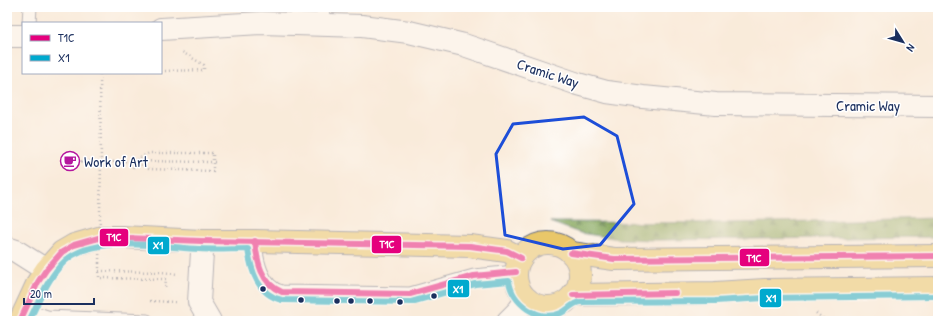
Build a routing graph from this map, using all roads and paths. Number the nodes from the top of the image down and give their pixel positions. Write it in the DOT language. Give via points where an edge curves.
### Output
graph roads {
  1 [pos="30,7"];
  2 [pos="323,16"];
  3 [pos="29,22"];
  4 [pos="168,28"];
  5 [pos="7,36"];
  6 [pos="22,36"];
  7 [pos="162,72"];
  8 [pos="100,74"];
  9 [pos="938,106"];
  10 [pos="73,161"];
  11 [pos="134,161"];
  12 [pos="101,162"];
  13 [pos="109,162"];
  14 [pos="214,162"];
  15 [pos="109,167"];
  16 [pos="134,168"];
  17 [pos="255,241"];
  18 [pos="7,248"];
  19 [pos="202,252"];
  20 [pos="571,253"];
  21 [pos="938,256"];
  22 [pos="519,265"];
  23 [pos="46,270"];
  24 [pos="99,271"];
  25 [pos="161,272"];
  26 [pos="166,273"];
  27 [pos="938,288"];
  28 [pos="573,295"];
  29 [pos="527,299"];
  30 [pos="23,316"];
  31 [pos="147,321"];
  32 [pos="210,321"];
  33 [pos="508,321"];
  1 -- 3 [label="lane"];
  2 -- 4 [label="street, Cramic Way" via="261,23"];
  2 -- 9 [label="street, Cramic Way" via="464,45 607,92 716,104"];
  4 -- 7 [label="path" via="176,48 204,65 204,70"];
  5 -- 6 [label="street"];
  8 -- 12 [label="path, bridge"];
  10 -- 12 [label="path"];
  11 -- 13 [label="path"];
  11 -- 14 [label="path"];
  11 -- 14 [label="path" via="149,153 213,153"];
  11 -- 14 [label="path" via="149,169 213,171"];
  11 -- 16 [label="path"];
  12 -- 13 [label="path"];
  12 -- 24 [label="path, bridge"];
  13 -- 15 [label="path"];
  17 -- 22 [label="main road" via="470,246 507,251"];
  17 -- 22 [label="lane" via="256,255 265,279 273,289 282,292 410,294"];
  17 -- 23 [label="main road" via="102,237 74,245 62,252"];
  18 -- 23 [label="street"];
  19 -- 32 [label="street" via="199,302"];
  20 -- 21 [label="main road" via="614,259"];
  20 -- 22 [label="main road" via="556,244 539,244 530,249"];
  20 -- 28 [label="main road" via="577,260 580,274 578,288"];
  22 -- 29 [label="main road" via="517,282"];
  23 -- 30 [label="main road" via="32,293"];
  24 -- 25 [label="path"];
  24 -- 26 [label="path" via="99,278 166,279 166,288"];
  27 -- 28 [label="main road"];
  28 -- 29 [label="main road" via="556,306 545,307"];
  29 -- 33 [label="street"];
  30 -- 31 [label="lane"];
}
